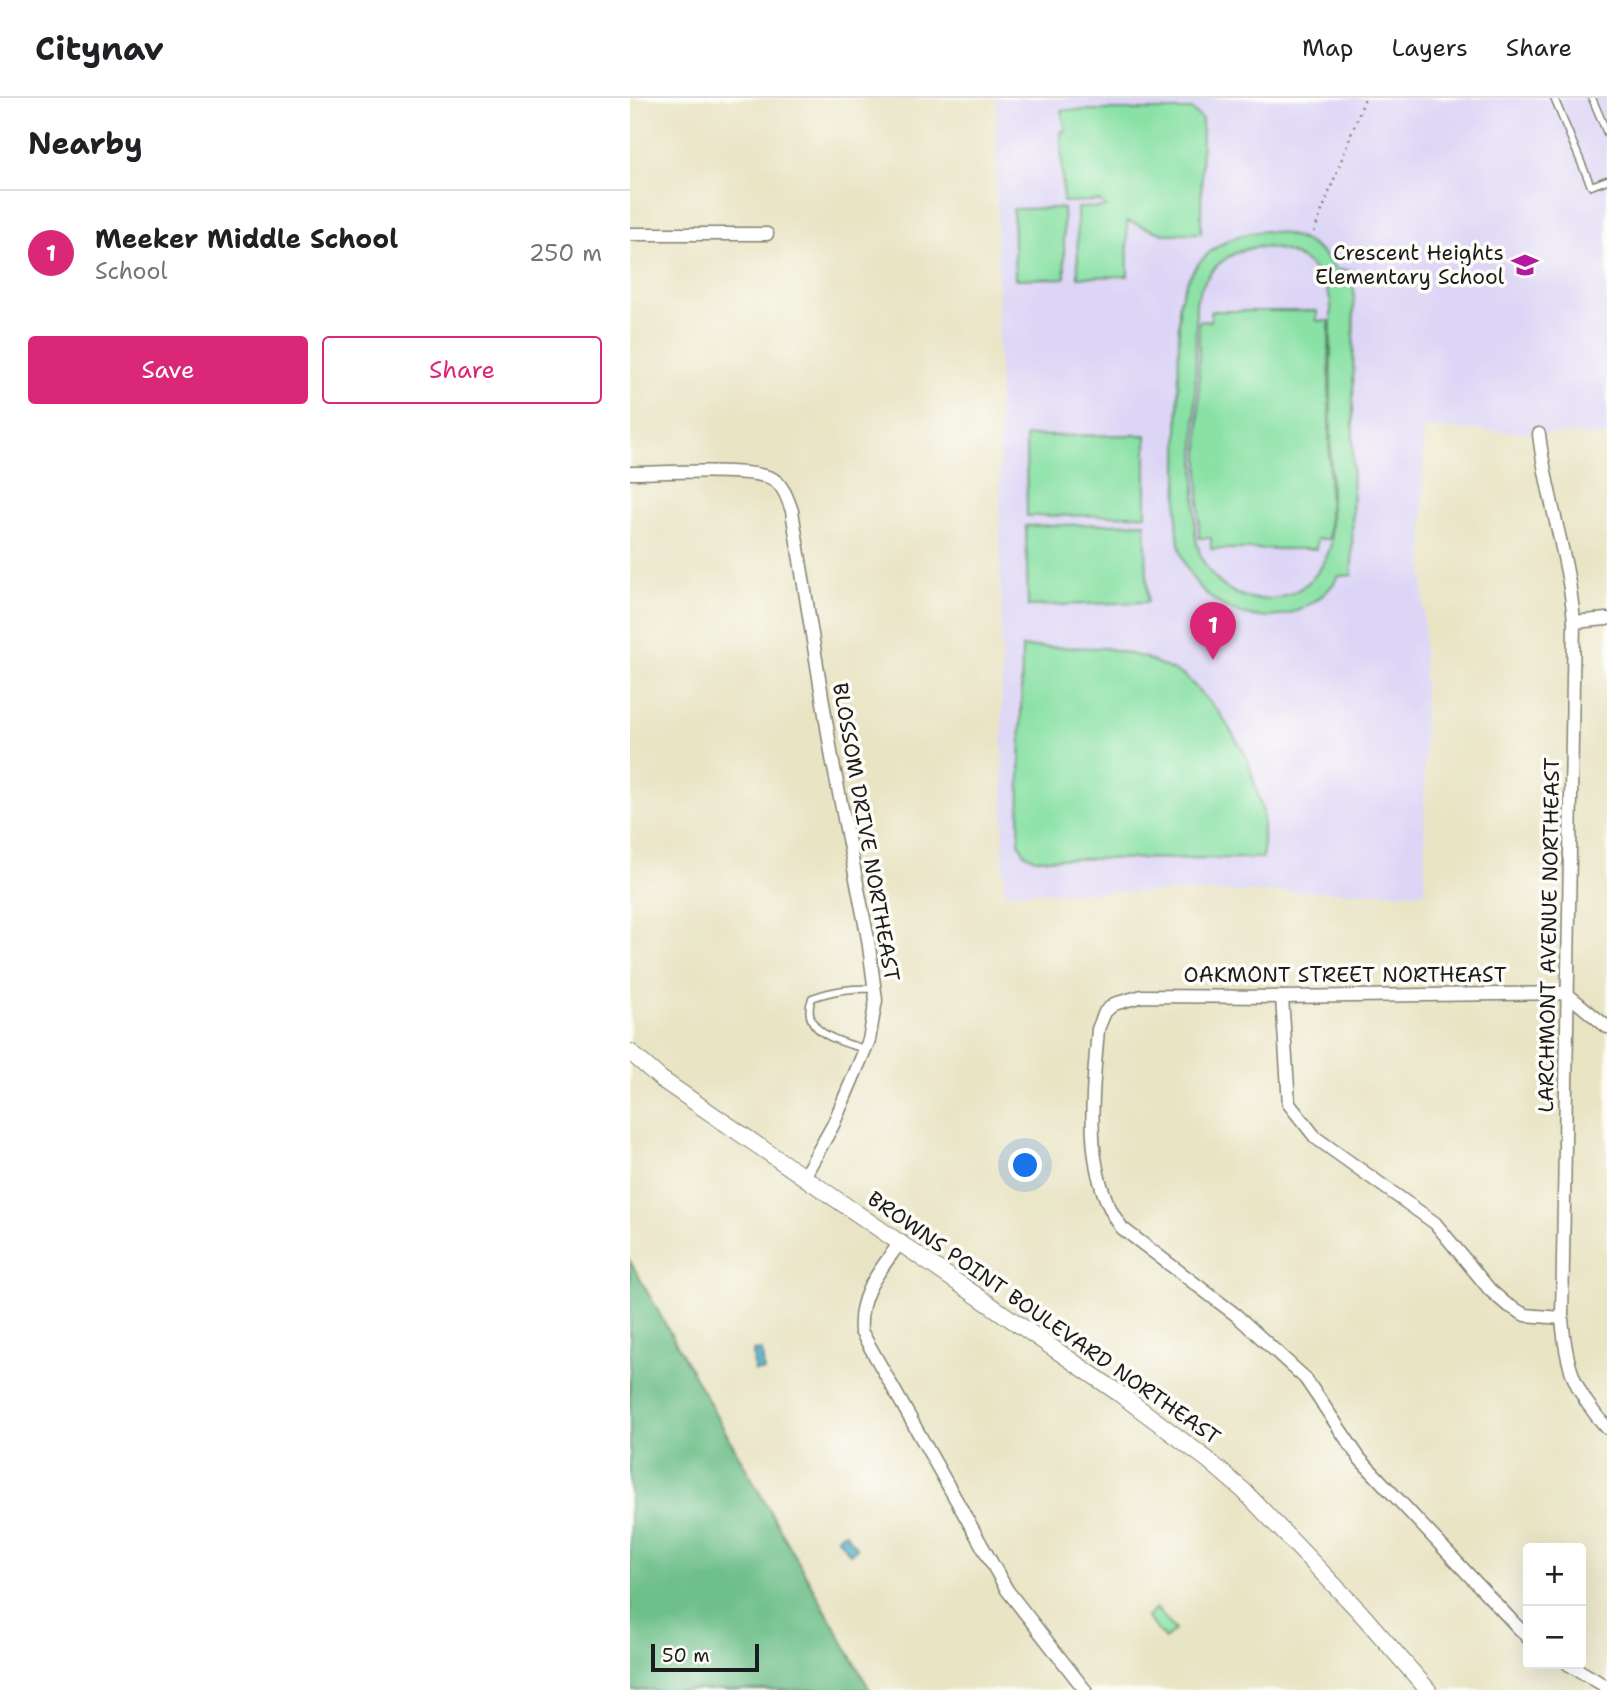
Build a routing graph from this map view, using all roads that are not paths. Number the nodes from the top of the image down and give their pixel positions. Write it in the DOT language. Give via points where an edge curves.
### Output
graph roads {
  1 [pos="1554,98"];
  2 [pos="1592,98"];
  3 [pos="1607,133"];
  4 [pos="1607,180"];
  5 [pos="630,234"];
  6 [pos="767,234"];
  7 [pos="1539,434"];
  8 [pos="630,473"];
  9 [pos="1607,619"];
  10 [pos="1574,622"];
  11 [pos="875,989"];
  12 [pos="1566,993"];
  13 [pos="1282,997"];
  14 [pos="1607,1027"];
  15 [pos="865,1049"];
  16 [pos="630,1052"];
  17 [pos="805,1175"];
  18 [pos="901,1241"];
  19 [pos="1562,1318"];
  20 [pos="1607,1429"];
  21 [pos="1523,1633"];
  22 [pos="1576,1669"];
  23 [pos="1607,1687"];
  24 [pos="1085,1690"];
  25 [pos="1428,1690"];
  1 -- 4 [label="lane" via="1591,186"];
  2 -- 3 [label="lane"];
  5 -- 6 [label="street"];
  7 -- 10 [label="street, LARCHMONT AVENUE NORTHEAST" via="1542,467 1567,565"];
  8 -- 11 [label="street, BLOSSOM DRIVE NORTHEAST" via="742,473 772,478 780,485 792,511"];
  9 -- 10 [label="street"];
  10 -- 12 [label="street, LARCHMONT AVENUE NORTHEAST"];
  11 -- 15 [label="street, BLOSSOM DRIVE NORTHEAST" via="876,1012"];
  11 -- 15 [label="lane" via="844,988 811,998 809,1005 810,1019 820,1033"];
  12 -- 13 [label="street, OAKMONT STREET NORTHEAST"];
  12 -- 14 [label="street"];
  12 -- 19 [label="street, LARCHMONT AVENUE NORTHEAST"];
  13 -- 19 [label="street" via="1289,1104 1304,1125 1435,1223 1506,1304 1525,1315"];
  13 -- 21 [label="street, OAKMONT STREET NORTHEAST" via="1142,996 1114,1004 1105,1012 1098,1029 1094,1127 1098,1176 1108,1209 1122,1228 1236,1315 1304,1378 1360,1459"];
  15 -- 17 [label="street, BLOSSOM DRIVE NORTHEAST" via="833,1125"];
  16 -- 17 [label="street, BROWNS POINT BOULEVARD NORTHEAST" via="682,1093"];
  17 -- 18 [label="street, BROWNS POINT BOULEVARD NORTHEAST"];
  18 -- 24 [label="street" via="867,1288 861,1331 1007,1590"];
  18 -- 25 [label="street, BROWNS POINT BOULEVARD NORTHEAST" via="1128,1400 1235,1483"];
  19 -- 20 [label="street, LARCHMONT AVENUE NORTHEAST" via="1565,1355 1575,1386"];
  22 -- 23 [label="street"];
}
